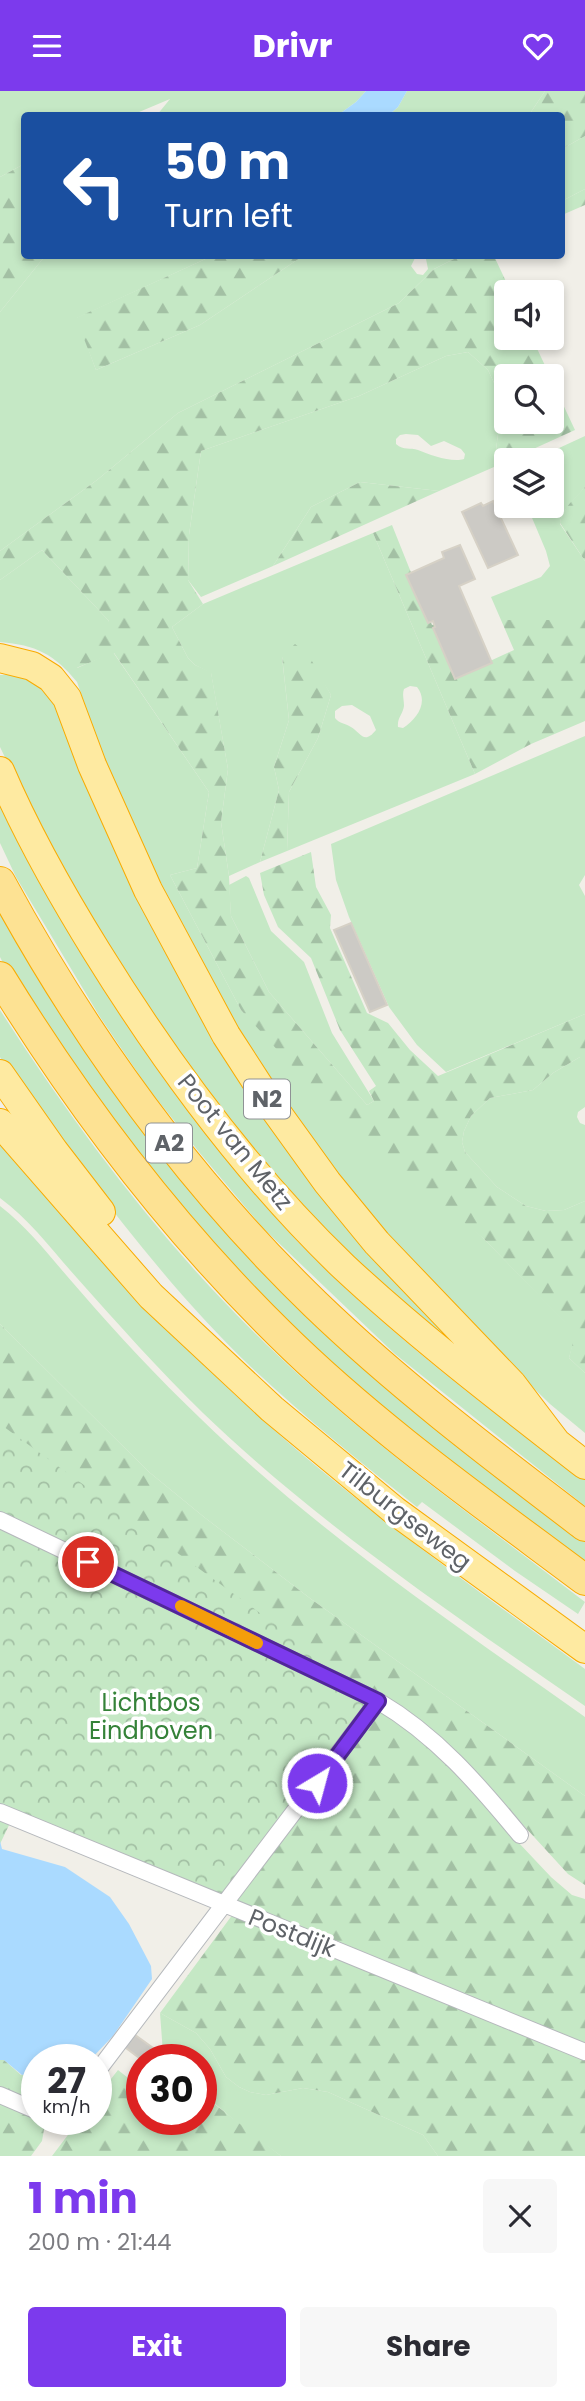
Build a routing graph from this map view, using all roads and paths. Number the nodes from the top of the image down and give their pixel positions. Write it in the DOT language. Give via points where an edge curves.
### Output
graph roads {
  1 [pos="0,657"];
  2 [pos="0,771"];
  3 [pos="0,881"];
  4 [pos="0,977"];
  5 [pos="0,1074"];
  6 [pos="0,1123"];
  7 [pos="235,1372"];
  8 [pos="556,1442"];
  9 [pos="585,1465"];
  10 [pos="0,1520"];
  11 [pos="585,1526"];
  12 [pos="585,1580"];
  13 [pos="585,1649"];
  14 [pos="378,1701"];
  15 [pos="0,1812"];
  16 [pos="520,1835"];
  17 [pos="225,1906"];
  18 [pos="112,2052"];
  19 [pos="585,2052"];
  20 [pos="0,2095"];
  21 [pos="21,2104"];
  1 -- 8 [label="highway, N2" via="51,677 67,698 148,890 226,1035 270,1103 377,1243 512,1384"];
  2 -- 8 [label="highway, Poot van Metz / N2" via="90,941 220,1129 344,1266 418,1332"];
  3 -- 11 [label="highway, Poot van Metz / A2" via="85,1027 158,1128 249,1236 385,1368"];
  4 -- 12 [label="highway, A2" via="69,1086 146,1188 281,1336 353,1401"];
  5 -- 7 [label="highway" via="106,1218"];
  6 -- 7 [label="highway" via="151,1296"];
  7 -- 13 [label="highway, Tilburgseweg" via="395,1511"];
  8 -- 9 [label="highway, N2"];
  10 -- 14 [label="street"];
  14 -- 16 [label="street" via="447,1751"];
  14 -- 17 [label="street"];
  15 -- 17 [label="street, Postdijk"];
  17 -- 18 [label="street"];
  17 -- 19 [label="street, Postdijk"];
  20 -- 21 [label="street"];
}
